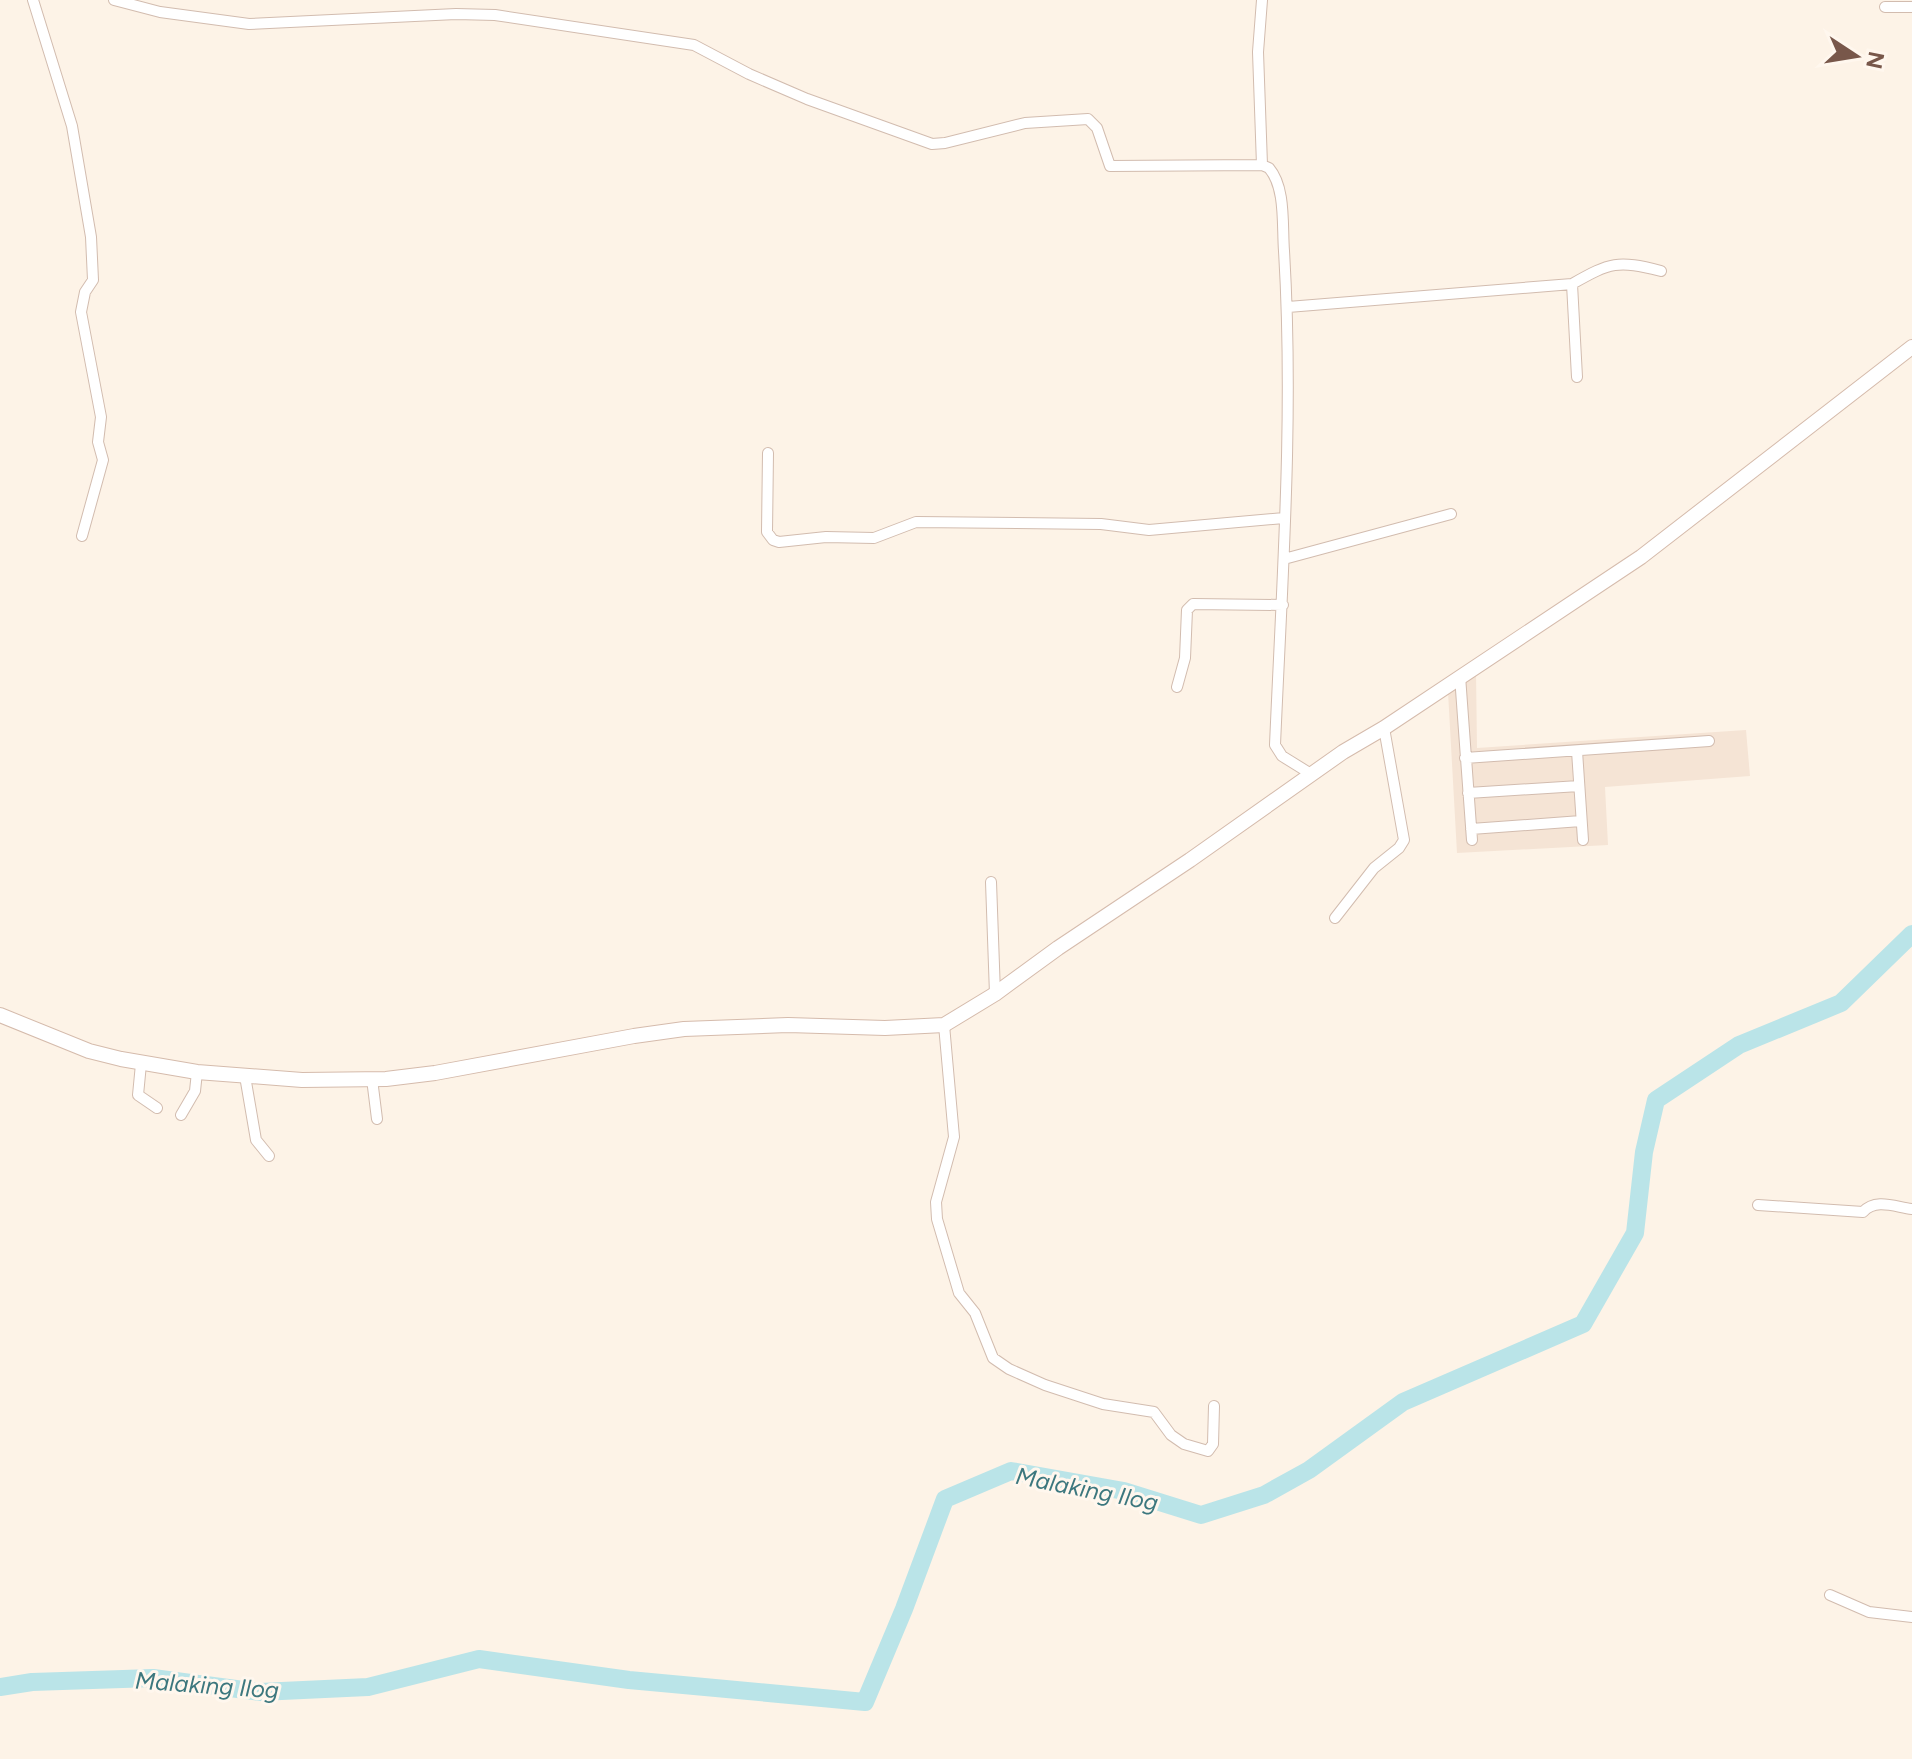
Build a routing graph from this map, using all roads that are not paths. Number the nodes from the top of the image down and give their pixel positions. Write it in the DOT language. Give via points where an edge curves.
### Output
graph roads {
  1 [pos="33,0"];
  2 [pos="114,0"];
  3 [pos="1262,0"];
  4 [pos="1885,7"];
  5 [pos="1912,7"];
  6 [pos="1262,165"];
  7 [pos="1661,271"];
  8 [pos="1572,284"];
  9 [pos="1288,307"];
  10 [pos="1912,347"];
  11 [pos="1577,377"];
  12 [pos="768,453"];
  13 [pos="1451,514"];
  14 [pos="1284,518"];
  15 [pos="82,536"];
  16 [pos="1284,559"];
  17 [pos="1283,605"];
  18 [pos="1460,676"];
  19 [pos="1177,687"];
  20 [pos="1384,728"];
  21 [pos="1709,741"];
  22 [pos="1577,751"];
  23 [pos="1465,758"];
  24 [pos="1311,774"];
  25 [pos="1579,786"];
  26 [pos="1468,793"];
  27 [pos="1581,821"];
  28 [pos="1583,840"];
  29 [pos="991,882"];
  30 [pos="1335,918"];
  31 [pos="995,994"];
  32 [pos="0,1015"];
  33 [pos="944,1025"];
  34 [pos="141,1064"];
  35 [pos="197,1072"];
  36 [pos="245,1076"];
  37 [pos="372,1079"];
  38 [pos="157,1108"];
  39 [pos="181,1115"];
  40 [pos="377,1119"];
  41 [pos="269,1156"];
  42 [pos="1758,1205"];
  43 [pos="1912,1209"];
  44 [pos="1214,1406"];
  45 [pos="1830,1595"];
  46 [pos="1912,1617"];
  1 -- 15 [label="street" via="72,126 91,237 93,280 81,312 101,417 98,442 103,460"];
  2 -- 6 [label="street" via="249,24 456,14 530,19 694,45 807,99 932,144 1025,123 1088,119 1097,128 1110,166"];
  3 -- 6 [label="street"];
  4 -- 5 [label="street"];
  6 -- 9 [label="street" via="1273,173 1280,193"];
  7 -- 8 [label="street" via="1626,263 1604,266"];
  8 -- 9 [label="street"];
  8 -- 11 [label="street"];
  9 -- 14 [label="street"];
  10 -- 18 [label="street" via="1641,557"];
  12 -- 14 [label="street" via="767,532 779,542 874,538 916,522 1101,524 1149,530"];
  13 -- 16 [label="street"];
  14 -- 16 [label="street"];
  16 -- 17 [label="street"];
  17 -- 19 [label="street" via="1193,604 1187,610 1185,658"];
  17 -- 24 [label="street" via="1275,745 1282,756"];
  18 -- 20 [label="street"];
  18 -- 23 [label="street"];
  20 -- 24 [label="street"];
  20 -- 30 [label="street" via="1404,840"];
  21 -- 22 [label="street"];
  22 -- 23 [label="street"];
  22 -- 25 [label="street"];
  23 -- 26 [label="street"];
  24 -- 31 [label="street"];
  25 -- 26 [label="street"];
  25 -- 27 [label="street"];
  26 -- 27 [label="street" via="1471,835"];
  27 -- 28 [label="street"];
  29 -- 31 [label="street"];
  31 -- 33 [label="street"];
  32 -- 34 [label="street" via="89,1051"];
  33 -- 37 [label="street" via="684,1029 435,1073"];
  33 -- 44 [label="street" via="954,1137 936,1202 937,1219 959,1293 975,1313 993,1358 1045,1385 1103,1404 1154,1412 1171,1435 1208,1451 1213,1444"];
  34 -- 35 [label="street"];
  34 -- 38 [label="street" via="138,1095"];
  35 -- 36 [label="street"];
  35 -- 39 [label="street" via="195,1091"];
  36 -- 37 [label="street"];
  36 -- 41 [label="street" via="256,1140"];
  37 -- 40 [label="street"];
  42 -- 43 [label="street" via="1863,1212 1878,1204"];
  45 -- 46 [label="street" via="1869,1612"];
}
